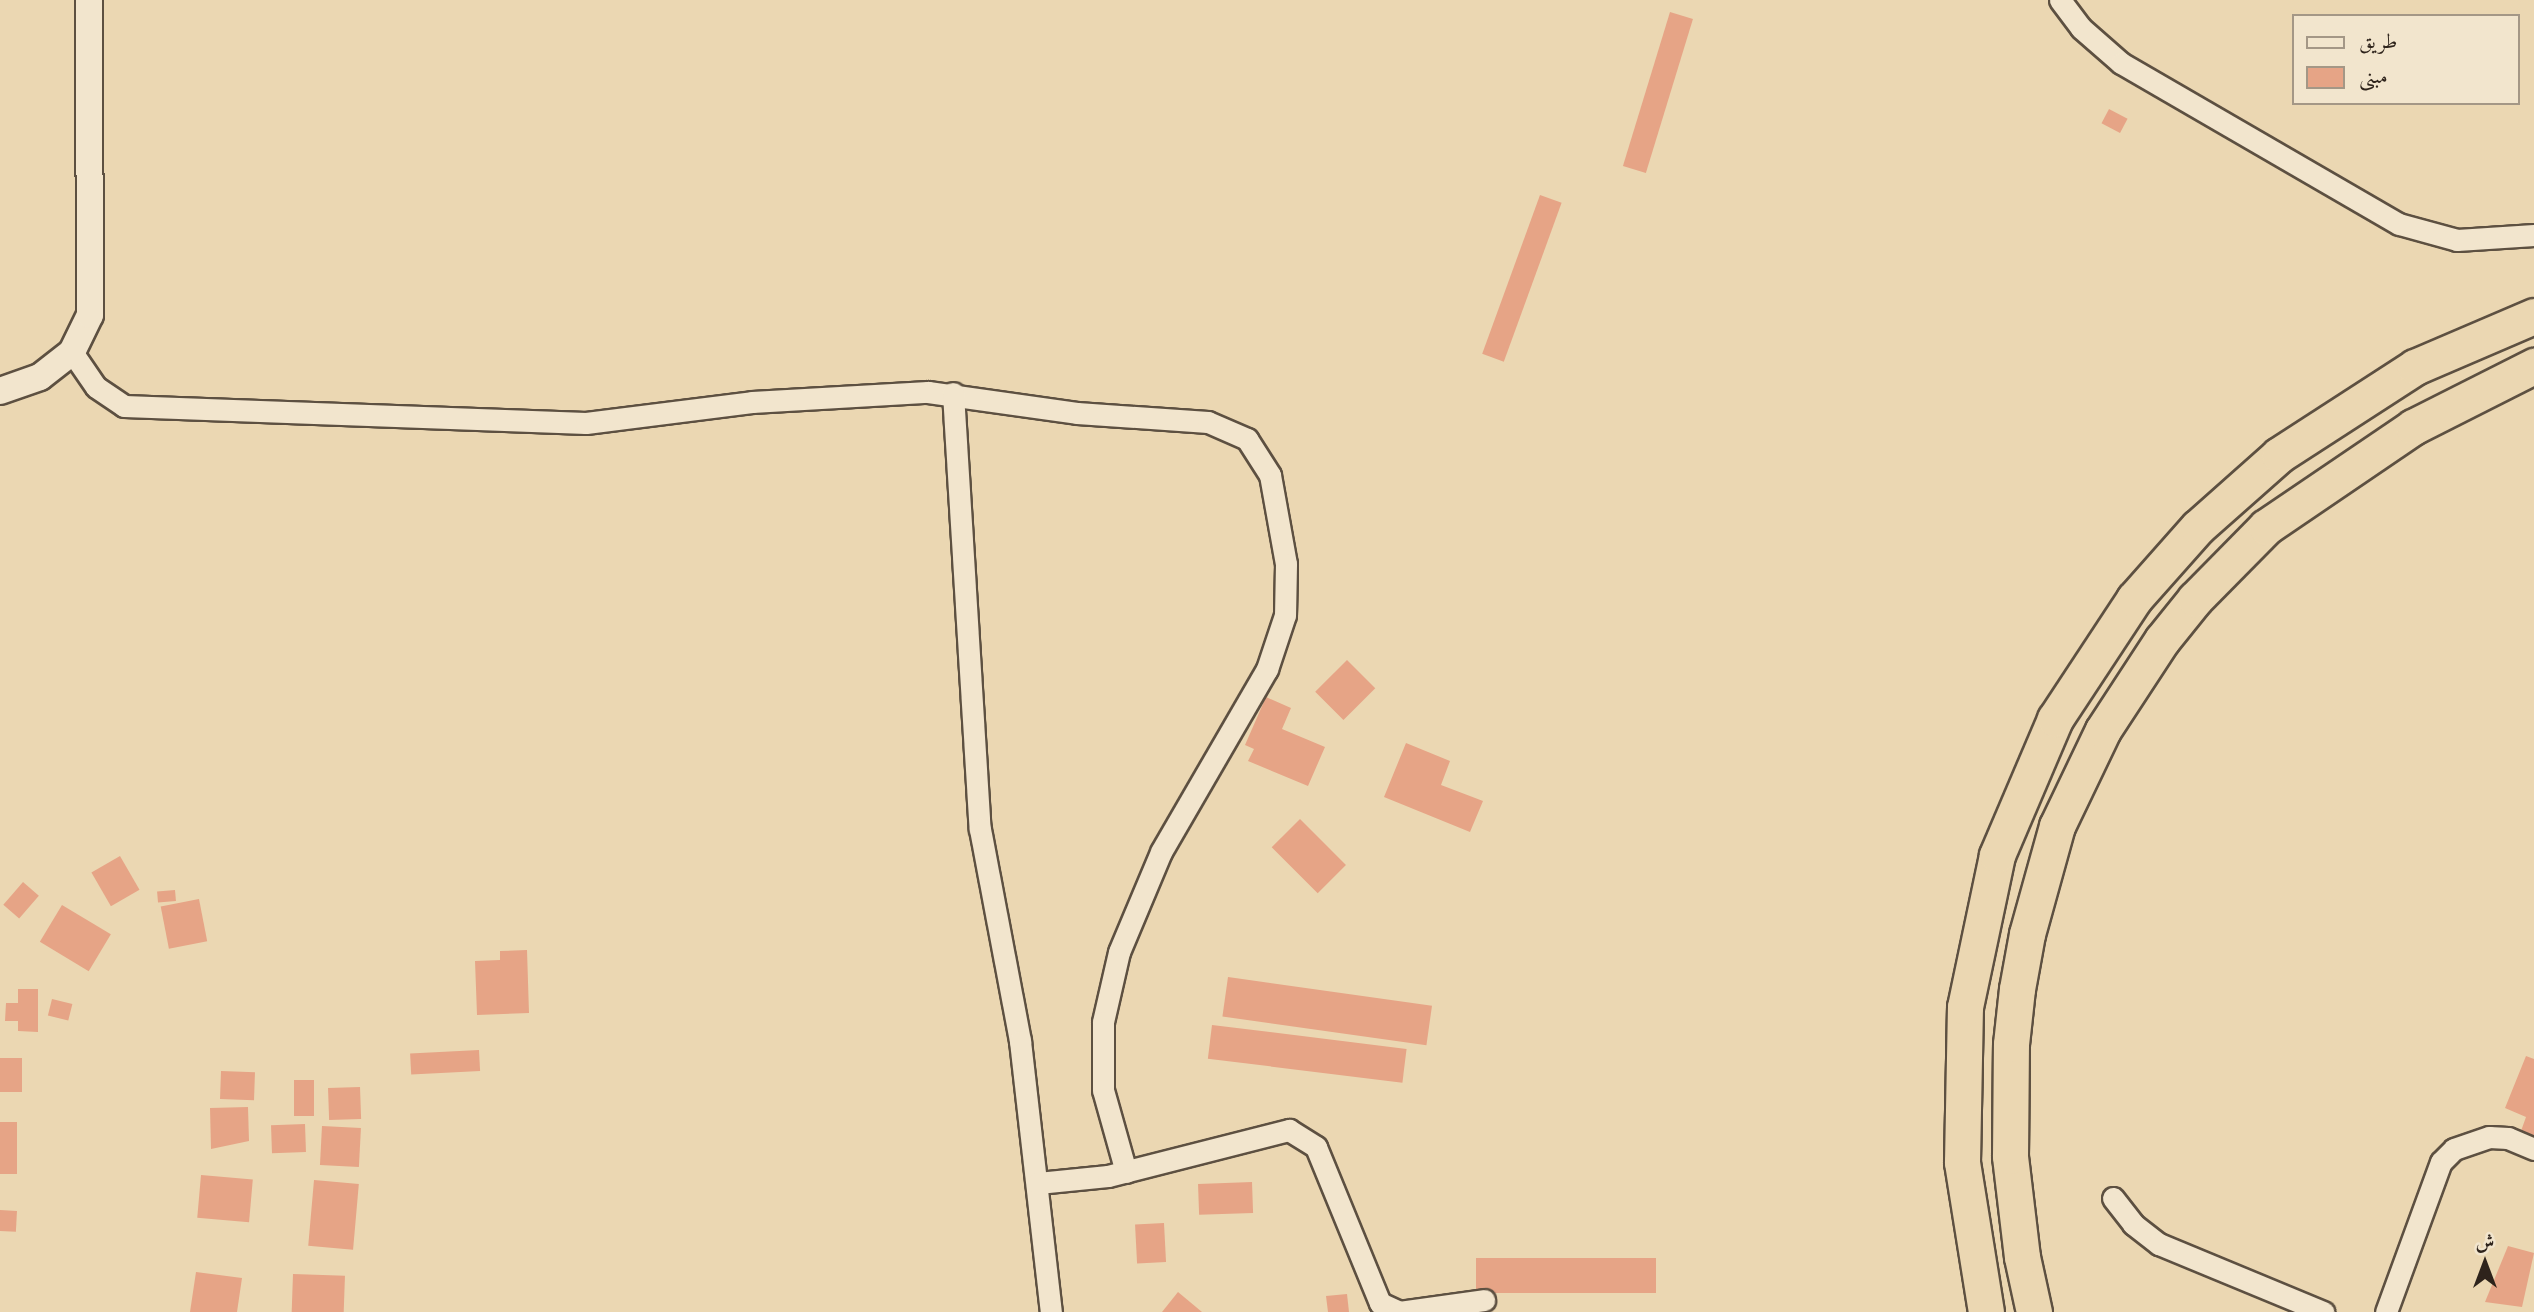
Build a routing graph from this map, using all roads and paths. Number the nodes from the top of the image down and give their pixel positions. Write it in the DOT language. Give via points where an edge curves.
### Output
graph roads {
  1 [pos="89,0"];
  2 [pos="2060,0"];
  3 [pos="2534,234"];
  4 [pos="2534,316"];
  5 [pos="72,352"];
  6 [pos="2534,366"];
  7 [pos="0,391"];
  8 [pos="953,393"];
  9 [pos="2534,1149"];
  10 [pos="1126,1172"];
  11 [pos="1038,1183"];
  12 [pos="2113,1198"];
  13 [pos="1484,1300"];
  14 [pos="1051,1312"];
  15 [pos="1986,1312"];
  16 [pos="2034,1312"];
  17 [pos="2322,1312"];
  18 [pos="2386,1312"];
  1 -- 5 [label="street" via="90,314"];
  2 -- 3 [label="street" via="2081,29 2121,62 2399,224 2456,240"];
  4 -- 15 [label="highway" via="2415,366 2322,423 2258,472 2198,527 2134,599 2055,719 1997,855 1965,1007 1962,1162"];
  5 -- 7 [label="street" via="40,377"];
  5 -- 8 [label="street" via="96,387 124,406 290,410 413,420 586,423 780,399 901,391"];
  6 -- 16 [label="highway" via="2413,428 2266,527 2170,630 2103,730 2057,826 2030,920 2017,989 2011,1044 2010,1156"];
  8 -- 10 [label="street" via="1077,413 1222,425 1257,450 1270,475 1287,588 1279,640 1161,852 1129,921 1109,987 1103,1022 1103,1090"];
  8 -- 11 [label="street" via="980,830 1020,1041"];
  9 -- 18 [label="street" via="2508,1138 2489,1137 2454,1149 2441,1162"];
  10 -- 11 [label="street"];
  10 -- 13 [label="street" via="1279,1130 1300,1133 1316,1147 1380,1303 1399,1312"];
  11 -- 14 [label="street"];
  12 -- 17 [label="street" via="2133,1224 2166,1248"];
}
